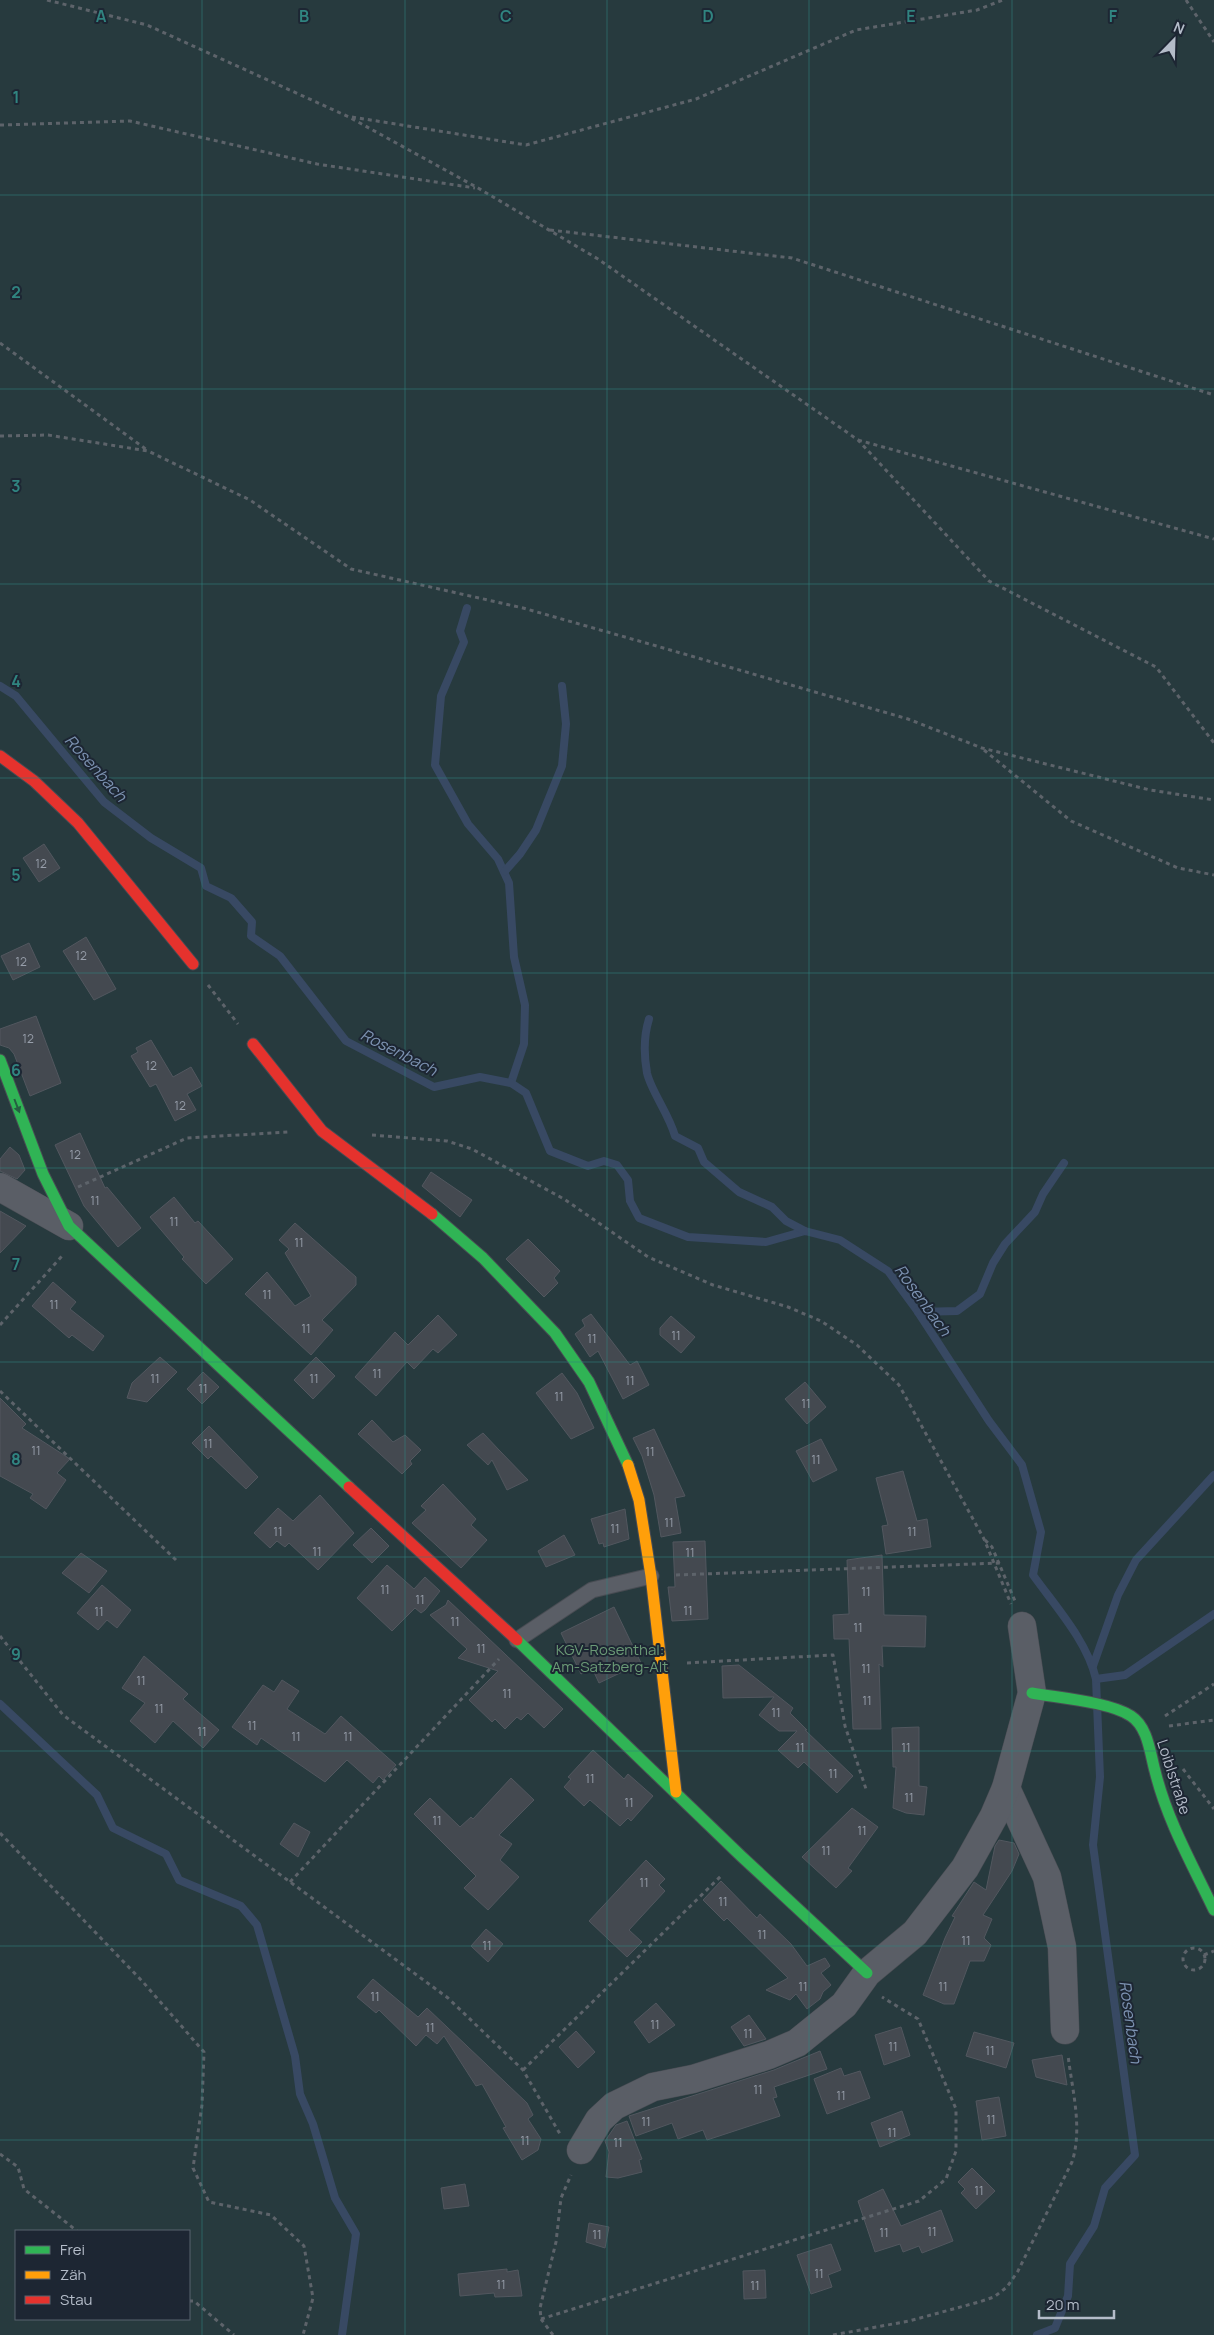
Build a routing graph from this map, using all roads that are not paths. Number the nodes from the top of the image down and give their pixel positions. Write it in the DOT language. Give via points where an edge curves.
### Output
graph roads {
  1 [pos="0,756"];
  2 [pos="193,964"];
  3 [pos="253,1044"];
  4 [pos="0,1060"];
  5 [pos="0,1188"];
  6 [pos="75,1231"];
  7 [pos="651,1576"];
  8 [pos="1020,1616"];
  9 [pos="516,1640"];
  10 [pos="1041,1694"];
  11 [pos="1006,1788"];
  12 [pos="676,1792"];
  13 [pos="1214,1910"];
  14 [pos="868,1973"];
  15 [pos="1065,2030"];
  16 [pos="581,2150"];
  1 -- 2 [label="street" via="78,823"];
  3 -- 7 [label="street" via="322,1130 431,1213 483,1258 565,1346 589,1382 627,1461 639,1500"];
  4 -- 6 [label="street, one-way" via="43,1174"];
  5 -- 6 [label="street"];
  6 -- 9 [label="street"];
  7 -- 9 [label="lane" via="592,1590"];
  7 -- 12 [label="street"];
  8 -- 10 [label="street"];
  9 -- 12 [label="street"];
  10 -- 11 [label="street"];
  10 -- 13 [label="street, Loiblstraße" via="1126,1712 1139,1723 1161,1795"];
  11 -- 14 [label="street" via="965,1868 914,1933"];
  11 -- 15 [label="street" via="1047,1877 1062,1947"];
  12 -- 14 [label="street"];
  14 -- 16 [label="street" via="844,2006 797,2043 693,2079 654,2087 614,2106 599,2120"];
}
